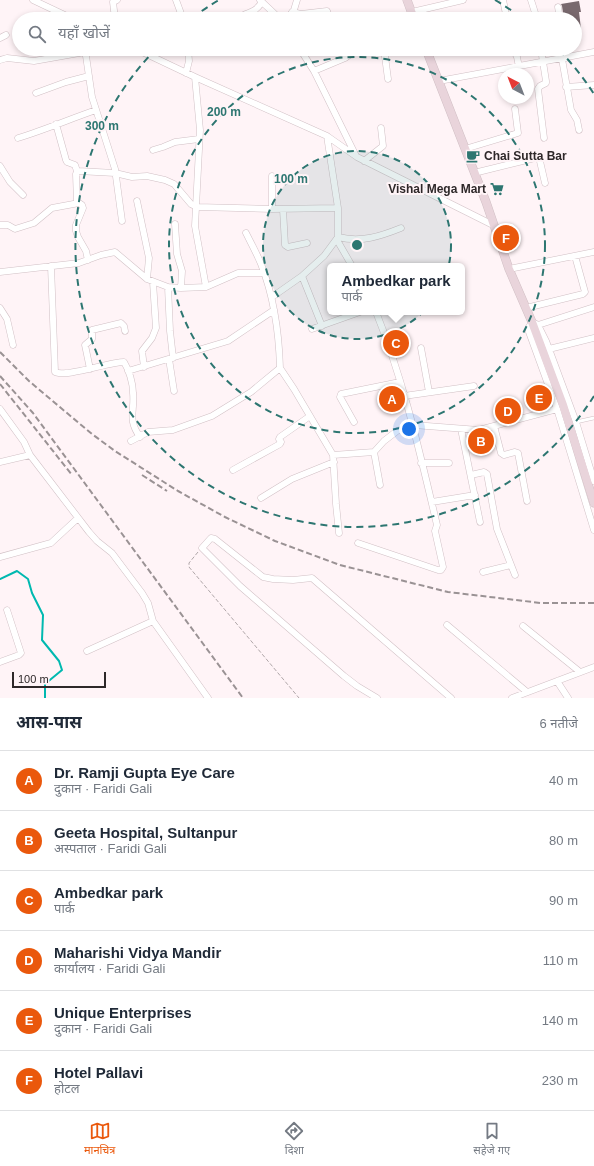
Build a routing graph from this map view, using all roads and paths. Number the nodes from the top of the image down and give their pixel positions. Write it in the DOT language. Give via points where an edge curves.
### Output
graph roads {
  1 [pos="33,0"];
  2 [pos="117,0"];
  3 [pos="176,0"];
  4 [pos="297,0"];
  5 [pos="407,0"];
  6 [pos="463,0"];
  7 [pos="504,0"];
  8 [pos="530,0"];
  9 [pos="261,1"];
  10 [pos="558,7"];
  11 [pos="58,12"];
  12 [pos="115,12"];
  13 [pos="180,12"];
  14 [pos="251,12"];
  15 [pos="273,12"];
  16 [pos="292,12"];
  17 [pos="412,12"];
  18 [pos="426,12"];
  19 [pos="506,12"];
  20 [pos="534,12"];
  21 [pos="559,12"];
  22 [pos="594,52"];
  23 [pos="582,55"];
  24 [pos="57,56"];
  25 [pos="86,56"];
  26 [pos="151,56"];
  27 [pos="189,56"];
  28 [pos="304,56"];
  29 [pos="347,56"];
  30 [pos="385,56"];
  31 [pos="429,56"];
  32 [pos="516,56"];
  33 [pos="542,56"];
  34 [pos="564,56"];
  35 [pos="577,56"];
  36 [pos="564,59"];
  37 [pos="0,60"];
  38 [pos="543,62"];
  39 [pos="519,67"];
  40 [pos="314,71"];
  41 [pos="186,73"];
  42 [pos="89,76"];
  43 [pos="195,78"];
  44 [pos="388,79"];
  45 [pos="439,81"];
  46 [pos="594,85"];
  47 [pos="566,87"];
  48 [pos="36,92"];
  49 [pos="515,109"];
  50 [pos="96,110"];
  51 [pos="56,124"];
  52 [pos="381,128"];
  53 [pos="579,130"];
  54 [pos="327,136"];
  55 [pos="18,138"];
  56 [pos="544,138"];
  57 [pos="199,139"];
  58 [pos="465,149"];
  59 [pos="153,150"];
  60 [pos="357,157"];
  61 [pos="364,161"];
  62 [pos="0,166"];
  63 [pos="77,171"];
  64 [pos="115,173"];
  65 [pos="474,173"];
  66 [pos="272,176"];
  67 [pos="545,183"];
  68 [pos="23,195"];
  69 [pos="137,201"];
  70 [pos="77,203"];
  71 [pos="196,207"];
  72 [pos="338,208"];
  73 [pos="272,209"];
  74 [pos="283,209"];
  75 [pos="122,221"];
  76 [pos="174,224"];
  77 [pos="0,225"];
  78 [pos="493,225"];
  79 [pos="401,228"];
  80 [pos="246,233"];
  81 [pos="338,239"];
  82 [pos="307,243"];
  83 [pos="594,252"];
  84 [pos="575,256"];
  85 [pos="88,260"];
  86 [pos="350,263"];
  87 [pos="51,266"];
  88 [pos="509,269"];
  89 [pos="0,272"];
  90 [pos="264,273"];
  91 [pos="302,276"];
  92 [pos="147,279"];
  93 [pos="153,282"];
  94 [pos="168,287"];
  95 [pos="181,288"];
  96 [pos="206,288"];
  97 [pos="272,297"];
  98 [pos="594,307"];
  99 [pos="0,308"];
  100 [pos="526,308"];
  101 [pos="274,310"];
  102 [pos="352,315"];
  103 [pos="377,315"];
  104 [pos="322,326"];
  105 [pos="535,326"];
  106 [pos="312,329"];
  107 [pos="125,331"];
  108 [pos="594,338"];
  109 [pos="13,346"];
  110 [pos="421,348"];
  111 [pos="549,349"];
  112 [pos="171,359"];
  113 [pos="144,367"];
  114 [pos="280,368"];
  115 [pos="90,369"];
  116 [pos="128,371"];
  117 [pos="400,382"];
  118 [pos="474,386"];
  119 [pos="174,391"];
  120 [pos="429,392"];
  121 [pos="404,396"];
  122 [pos="556,409"];
  123 [pos="0,410"];
  124 [pos="310,416"];
  125 [pos="2,418"];
  126 [pos="594,418"];
  127 [pos="354,422"];
  128 [pos="576,422"];
  129 [pos="414,425"];
  130 [pos="494,426"];
  131 [pos="461,429"];
  132 [pos="140,437"];
  133 [pos="131,441"];
  134 [pos="374,452"];
  135 [pos="30,454"];
  136 [pos="333,458"];
  137 [pos="0,462"];
  138 [pos="449,462"];
  139 [pos="422,463"];
  140 [pos="233,470"];
  141 [pos="471,475"];
  142 [pos="594,481"];
  143 [pos="380,485"];
  144 [pos="475,495"];
  145 [pos="261,498"];
  146 [pos="527,501"];
  147 [pos="432,502"];
  148 [pos="594,503"];
  149 [pos="78,518"];
  150 [pos="480,522"];
  151 [pos="594,530"];
  152 [pos="339,533"];
  153 [pos="358,543"];
  154 [pos="202,548"];
  155 [pos="0,556"];
  156 [pos="511,565"];
  157 [pos="483,572"];
  158 [pos="515,575"];
  159 [pos="7,610"];
  160 [pos="153,621"];
  161 [pos="446,625"];
  162 [pos="524,626"];
  163 [pos="87,651"];
  164 [pos="0,662"];
  165 [pos="594,667"];
  166 [pos="580,672"];
  167 [pos="557,681"];
  168 [pos="527,692"];
  169 [pos="208,698"];
  170 [pos="299,698"];
  171 [pos="377,698"];
  172 [pos="451,698"];
  173 [pos="512,698"];
  174 [pos="568,698"];
  1 -- 11 [label="street"];
  2 -- 12 [label="street" via="114,2"];
  3 -- 13 [label="street"];
  4 -- 16 [label="street"];
  5 -- 17 [label="street"];
  6 -- 18 [label="street"];
  7 -- 19 [label="street"];
  8 -- 20 [label="street"];
  9 -- 14 [label="street" via="256,10"];
  9 -- 15 [label="street"];
  10 -- 21 [label="street"];
  22 -- 23 [label="street"];
  24 -- 37 [label="street" via="34,61 7,58"];
  25 -- 42 [label="street"];
  26 -- 41 [label="street"];
  27 -- 41 [label="street"];
  28 -- 40 [label="street"];
  29 -- 40 [label="street"];
  30 -- 44 [label="street"];
  31 -- 45 [label="street"];
  32 -- 39 [label="street"];
  33 -- 38 [label="street"];
  34 -- 36 [label="street"];
  35 -- 36 [label="street"];
  36 -- 38 [label="street"];
  36 -- 47 [label="street"];
  38 -- 39 [label="street"];
  38 -- 56 [label="street" via="546,82 538,89"];
  39 -- 45 [label="street"];
  40 -- 60 [label="street"];
  41 -- 43 [label="street"];
  42 -- 48 [label="street"];
  42 -- 50 [label="street"];
  43 -- 54 [label="street"];
  43 -- 57 [label="street" via="199,107"];
  45 -- 58 [label="street"];
  46 -- 47 [label="street"];
  47 -- 53 [label="street"];
  49 -- 58 [label="street" via="518,133"];
  50 -- 51 [label="street"];
  50 -- 64 [label="street"];
  51 -- 55 [label="street"];
  51 -- 63 [label="street" via="66,160 75,165"];
  52 -- 61 [label="street" via="384,146"];
  54 -- 60 [label="street"];
  54 -- 72 [label="street"];
  57 -- 59 [label="street" via="175,142"];
  57 -- 71 [label="street"];
  58 -- 65 [label="street"];
  60 -- 61 [label="street"];
  61 -- 78 [label="street"];
  62 -- 68 [label="street" via="10,182"];
  63 -- 64 [label="street"];
  63 -- 70 [label="street"];
  64 -- 71 [label="street" via="132,177 147,176 170,182"];
  64 -- 75 [label="street"];
  65 -- 67 [label="street" via="539,156"];
  65 -- 78 [label="street"];
  66 -- 73 [label="street"];
  69 -- 92 [label="street" via="149,258"];
  70 -- 77 [label="street" via="52,208 34,223 15,229 8,225"];
  70 -- 85 [label="street" via="83,208 76,225 76,234"];
  71 -- 73 [label="street"];
  71 -- 96 [label="street" via="195,226"];
  72 -- 74 [label="street"];
  72 -- 81 [label="street"];
  73 -- 74 [label="street"];
  74 -- 82 [label="street" via="285,246"];
  76 -- 95 [label="street" via="177,254 182,271"];
  78 -- 88 [label="street"];
  79 -- 81 [label="street" via="374,238"];
  80 -- 90 [label="street"];
  81 -- 86 [label="street"];
  81 -- 91 [label="street"];
  83 -- 84 [label="street"];
  84 -- 88 [label="street"];
  84 -- 100 [label="street" via="585,292"];
  85 -- 87 [label="street"];
  85 -- 92 [label="street" via="115,252"];
  87 -- 89 [label="street"];
  87 -- 115 [label="street" via="55,372 59,374"];
  88 -- 100 [label="street"];
  90 -- 96 [label="street" via="238,273"];
  90 -- 97 [label="street"];
  91 -- 97 [label="street"];
  91 -- 104 [label="street"];
  92 -- 93 [label="street"];
  93 -- 94 [label="street"];
  93 -- 113 [label="street" via="156,328 142,351"];
  94 -- 95 [label="street"];
  94 -- 112 [label="street"];
  95 -- 96 [label="street"];
  97 -- 101 [label="street"];
  98 -- 105 [label="street"];
  99 -- 109 [label="street" via="8,319"];
  100 -- 105 [label="street"];
  101 -- 112 [label="street" via="228,341"];
  101 -- 114 [label="street"];
  102 -- 104 [label="street"];
  103 -- 117 [label="street"];
  104 -- 106 [label="street"];
  105 -- 111 [label="street"];
  105 -- 122 [label="street" via="529,327 529,332"];
  105 -- 148 [label="street"];
  107 -- 115 [label="street" via="121,323 92,330 92,339 85,345"];
  108 -- 111 [label="street"];
  110 -- 120 [label="street"];
  111 -- 128 [label="street"];
  112 -- 113 [label="street"];
  112 -- 119 [label="street"];
  113 -- 116 [label="street"];
  114 -- 124 [label="street"];
  114 -- 132 [label="street" via="250,392 212,416 173,430 148,432"];
  115 -- 116 [label="street" via="123,362"];
  116 -- 132 [label="street" via="133,392 132,416"];
  117 -- 121 [label="street"];
  117 -- 127 [label="street" via="341,394 340,397"];
  118 -- 120 [label="street"];
  120 -- 121 [label="street"];
  121 -- 129 [label="street"];
  122 -- 130 [label="street"];
  122 -- 151 [label="street"];
  123 -- 125 [label="street"];
  124 -- 136 [label="street"];
  124 -- 140 [label="street" via="280,437 280,444"];
  125 -- 135 [label="street" via="24,442"];
  126 -- 128 [label="lane"];
  128 -- 142 [label="street"];
  129 -- 131 [label="street"];
  129 -- 134 [label="street" via="397,431"];
  129 -- 139 [label="street"];
  130 -- 131 [label="street" via="479,430"];
  130 -- 146 [label="street" via="501,453 518,453"];
  131 -- 141 [label="street"];
  132 -- 133 [label="street"];
  134 -- 136 [label="street"];
  134 -- 143 [label="street"];
  135 -- 137 [label="street"];
  135 -- 149 [label="street"];
  136 -- 145 [label="street"];
  136 -- 152 [label="street"];
  138 -- 139 [label="street"];
  139 -- 147 [label="street"];
  141 -- 144 [label="street"];
  141 -- 156 [label="street" via="484,472 487,474 497,529"];
  144 -- 147 [label="street"];
  144 -- 150 [label="street"];
  147 -- 153 [label="street" via="438,526 435,531 443,567 441,570"];
  149 -- 155 [label="street" via="51,543"];
  149 -- 160 [label="street" via="115,558 142,593"];
  154 -- 170 [label="path" via="189,563 189,567"];
  154 -- 171 [label="street" via="240,586 344,676"];
  154 -- 172 [label="street" via="213,538 264,577 293,580 312,578"];
  156 -- 157 [label="street"];
  156 -- 158 [label="street"];
  159 -- 164 [label="street" via="20,653 19,656"];
  160 -- 163 [label="street"];
  160 -- 169 [label="street"];
  161 -- 168 [label="street"];
  162 -- 166 [label="street"];
  165 -- 166 [label="street"];
  166 -- 167 [label="street"];
  167 -- 168 [label="street"];
  167 -- 174 [label="street"];
  168 -- 173 [label="street"];
}
